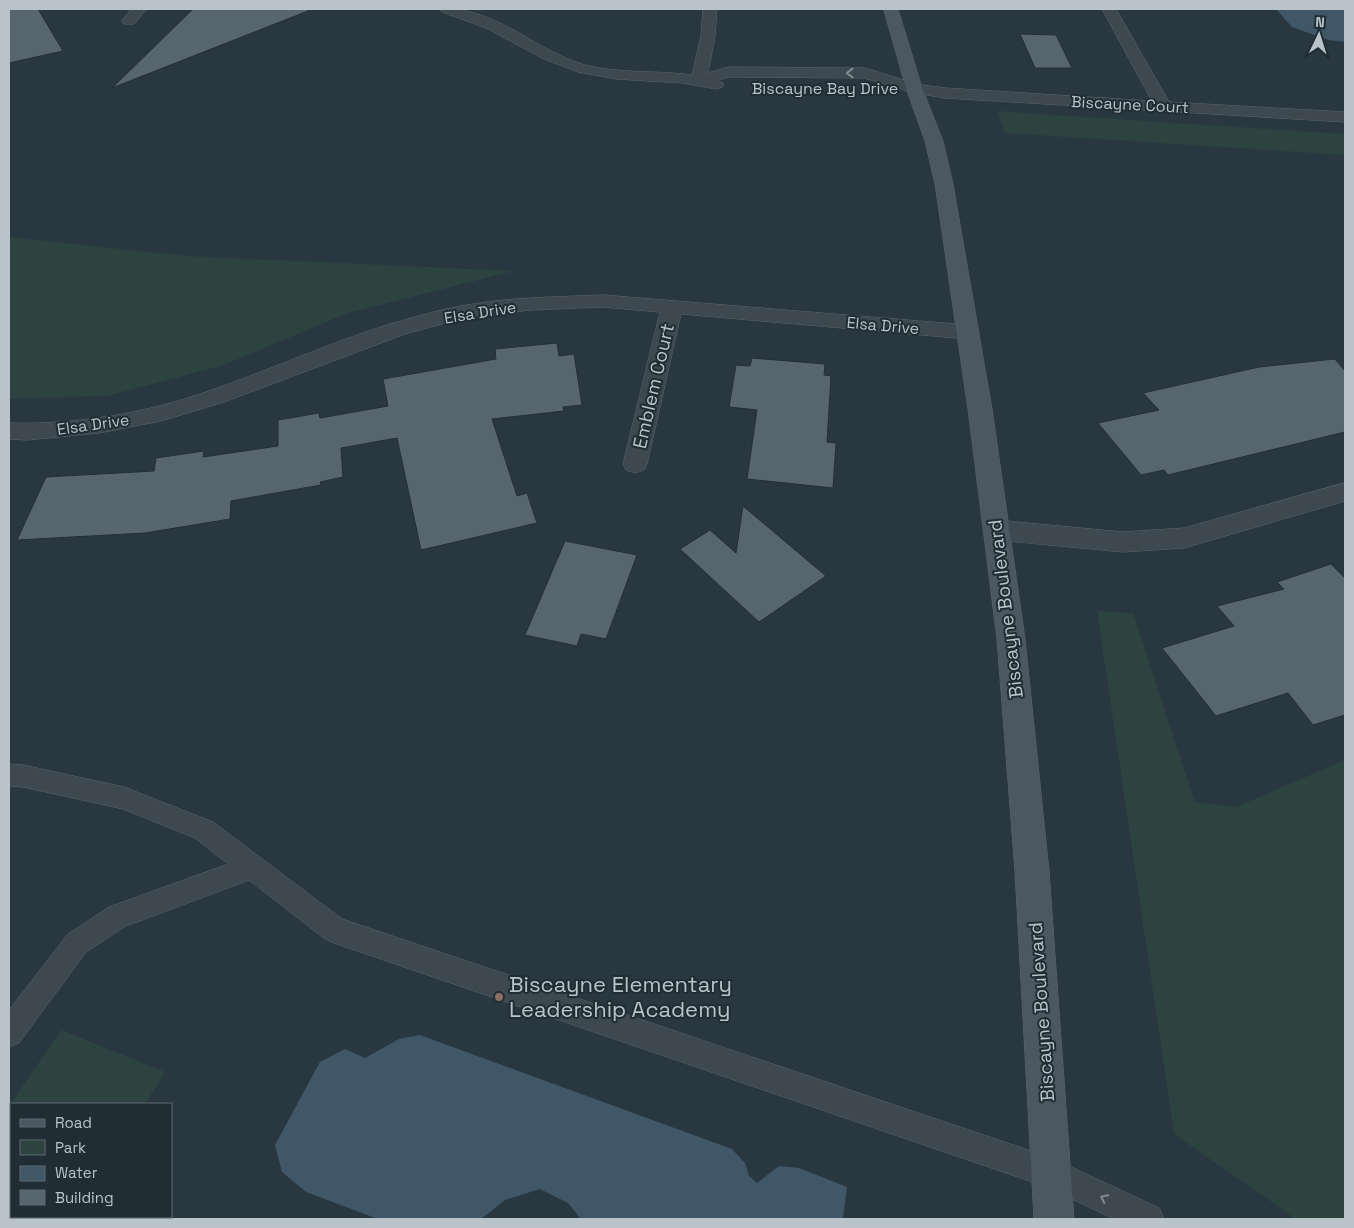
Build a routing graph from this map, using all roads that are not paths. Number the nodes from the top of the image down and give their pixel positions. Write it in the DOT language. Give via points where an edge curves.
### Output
graph roads {
  1 [pos="140,9"];
  2 [pos="447,9"];
  3 [pos="710,9"];
  4 [pos="891,9"];
  5 [pos="1109,9"];
  6 [pos="129,21"];
  7 [pos="699,80"];
  8 [pos="754,88"];
  9 [pos="914,88"];
  10 [pos="869,91"];
  11 [pos="1162,106"];
  12 [pos="1345,117"];
  13 [pos="672,308"];
  14 [pos="968,332"];
  15 [pos="9,431"];
  16 [pos="635,464"];
  17 [pos="1345,492"];
  18 [pos="996,530"];
  19 [pos="9,775"];
  20 [pos="252,867"];
  21 [pos="9,1033"];
  22 [pos="1052,1173"];
  23 [pos="1054,1219"];
  24 [pos="1148,1219"];
  1 -- 6 [label="street"];
  2 -- 7 [label="street, Biscayne Bay Drive" via="498,28 543,54 583,69"];
  3 -- 7 [label="street"];
  4 -- 9 [label="street, Biscayne Boulevard"];
  5 -- 11 [label="street"];
  7 -- 8 [label="street, Biscayne Bay Drive" via="724,87"];
  9 -- 7 [label="street, Biscayne Bay Drive, one-way" via="865,73 729,72"];
  9 -- 10 [label="street, Biscayne Bay Drive"];
  9 -- 11 [label="street, Biscayne Court" via="945,93"];
  9 -- 14 [label="street, Biscayne Boulevard" via="934,141 953,226"];
  11 -- 12 [label="street, Biscayne Court"];
  13 -- 14 [label="street, Elsa Drive"];
  13 -- 15 [label="street, Elsa Drive" via="603,301 468,311 397,329 161,413 99,425"];
  13 -- 16 [label="street, Emblem Court"];
  14 -- 18 [label="street, Biscayne Boulevard"];
  17 -- 18 [label="street" via="1184,538 1123,542"];
  18 -- 22 [label="street, Biscayne Boulevard" via="1032,870"];
  19 -- 20 [label="lane" via="124,798 204,830"];
  20 -- 21 [label="lane" via="118,916 77,943"];
  20 -- 22 [label="lane" via="334,930"];
  22 -- 23 [label="street, Biscayne Boulevard"];
  24 -- 22 [label="lane, one-way"];
}
